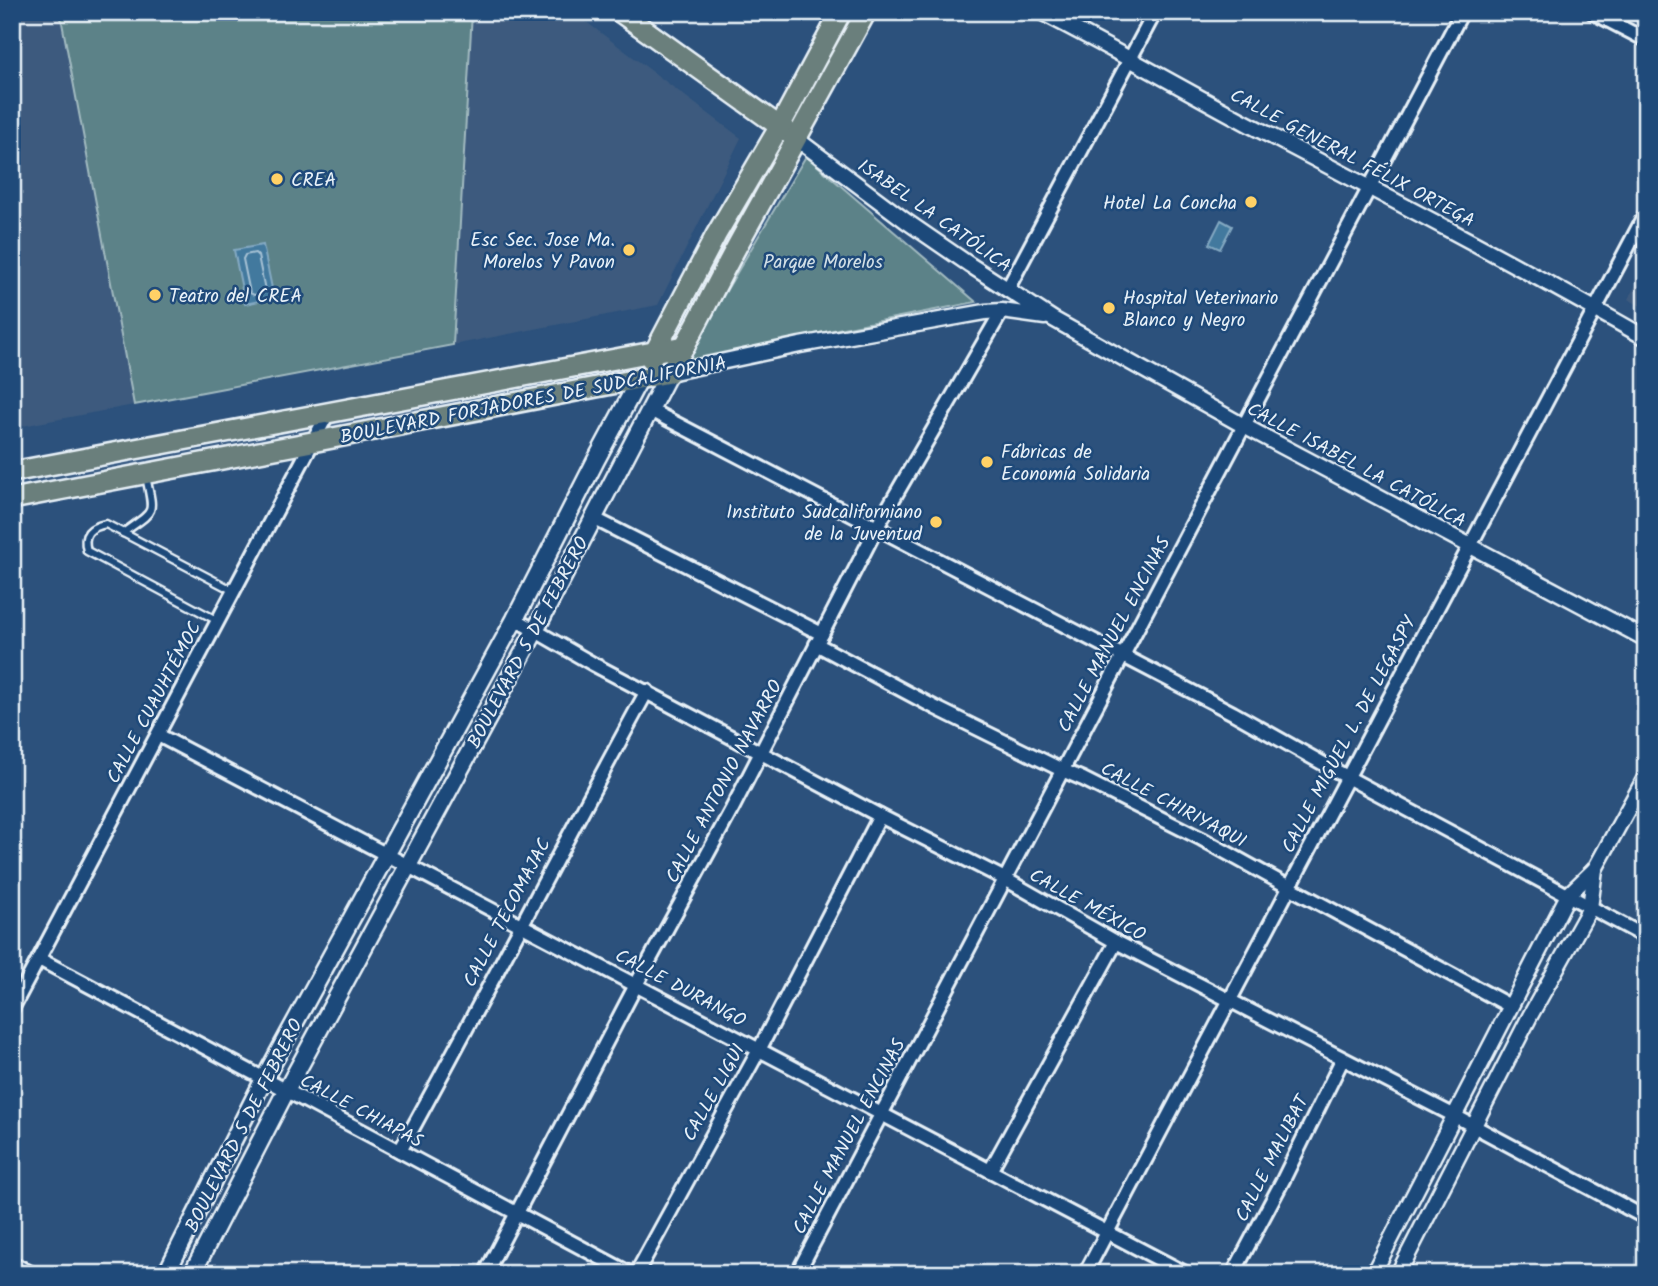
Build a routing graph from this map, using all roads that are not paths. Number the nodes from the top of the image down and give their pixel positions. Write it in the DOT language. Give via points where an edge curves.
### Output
graph roads {
  1 [pos="620,12"];
  2 [pos="841,12"];
  3 [pos="866,12"];
  4 [pos="1041,12"];
  5 [pos="1155,12"];
  6 [pos="1462,12"];
  7 [pos="1592,12"];
  8 [pos="1646,40"];
  9 [pos="1129,60"];
  10 [pos="780,126"];
  11 [pos="797,139"];
  12 [pos="1370,187"];
  13 [pos="1646,214"];
  14 [pos="1007,290"];
  15 [pos="1595,309"];
  16 [pos="1002,311"];
  17 [pos="1053,319"];
  18 [pos="1646,338"];
  19 [pos="685,346"];
  20 [pos="655,352"];
  21 [pos="669,373"];
  22 [pos="640,379"];
  23 [pos="650,410"];
  24 [pos="328,413"];
  25 [pos="1244,426"];
  26 [pos="312,442"];
  27 [pos="12,472"];
  28 [pos="145,473"];
  29 [pos="12,499"];
  30 [pos="593,518"];
  31 [pos="877,527"];
  32 [pos="123,533"];
  33 [pos="1470,544"];
  34 [pos="234,591"];
  35 [pos="515,619"];
  36 [pos="218,621"];
  37 [pos="535,631"];
  38 [pos="819,639"];
  39 [pos="1646,639"];
  40 [pos="1123,656"];
  41 [pos="647,691"];
  42 [pos="158,735"];
  43 [pos="761,752"];
  44 [pos="1062,771"];
  45 [pos="1347,777"];
  46 [pos="1643,786"];
  47 [pos="880,816"];
  48 [pos="386,855"];
  49 [pos="408,866"];
  50 [pos="1595,869"];
  51 [pos="1005,879"];
  52 [pos="1289,887"];
  53 [pos="1568,895"];
  54 [pos="1590,908"];
  55 [pos="521,925"];
  56 [pos="1646,937"];
  57 [pos="1116,942"];
  58 [pos="38,959"];
  59 [pos="636,985"];
  60 [pos="1229,1000"];
  61 [pos="1510,1006"];
  62 [pos="12,1009"];
  63 [pos="758,1050"];
  64 [pos="1342,1059"];
  65 [pos="264,1079"];
  66 [pos="286,1091"];
  67 [pos="881,1114"];
  68 [pos="1455,1116"];
  69 [pos="1474,1126"];
  70 [pos="400,1151"];
  71 [pos="990,1171"];
  72 [pos="517,1213"];
  73 [pos="1646,1218"];
  74 [pos="1107,1232"];
  75 [pos="12,1263"];
  76 [pos="32,1274"];
  77 [pos="166,1274"];
  78 [pos="192,1274"];
  79 [pos="485,1274"];
  80 [pos="633,1274"];
  81 [pos="797,1274"];
  82 [pos="1084,1274"];
  83 [pos="1187,1274"];
  84 [pos="1233,1274"];
  85 [pos="1373,1274"];
  86 [pos="1398,1274"];
  1 -- 10 [label="main road"];
  2 -- 10 [label="main road, BOULEVARD 5 DE FEBRERO"];
  3 -- 11 [label="main road, BOULEVARD 5 DE FEBRERO"];
  4 -- 9 [label="street, CALLE GENERAL FÉLIX ORTEGA"];
  5 -- 9 [label="street"];
  6 -- 12 [label="street, CALLE MANUEL ENCINAS"];
  7 -- 8 [label="street"];
  9 -- 12 [label="street, CALLE GENERAL FÉLIX ORTEGA"];
  9 -- 14 [label="street"];
  10 -- 11 [label="main road"];
  10 -- 20 [label="main road, BOULEVARD 5 DE FEBRERO"];
  11 -- 14 [label="street, ISABEL LA CATÓLICA"];
  11 -- 19 [label="main road, BOULEVARD 5 DE FEBRERO"];
  12 -- 15 [label="street, CALLE GENERAL FÉLIX ORTEGA"];
  12 -- 25 [label="street, CALLE MANUEL ENCINAS"];
  13 -- 15 [label="street, CALLE MIGUEL L. DE LEGASPY"];
  14 -- 17 [label="street, ISABEL LA CATÓLICA"];
  15 -- 18 [label="street, CALLE GENERAL FÉLIX ORTEGA"];
  15 -- 33 [label="street, CALLE MIGUEL L. DE LEGASPY"];
  16 -- 17 [label="street, BOULEVARD FORJADORES DE SUDCALIFORNIA"];
  16 -- 21 [label="street, BOULEVARD FORJADORES DE SUDCALIFORNIA" via="800,345"];
  16 -- 31 [label="street, CALLE ANTONIO NAVARRO"];
  17 -- 25 [label="street, CALLE ISABEL LA CATÓLICA"];
  19 -- 20 [label="main road, BOULEVARD FORJADORES DE SUDCALIFORNIA"];
  19 -- 21 [label="main road, BOULEVARD 5 DE FEBRERO"];
  20 -- 22 [label="main road, BOULEVARD 5 DE FEBRERO"];
  20 -- 24 [label="main road, BOULEVARD FORJADORES DE SUDCALIFORNIA"];
  21 -- 22 [label="main road, BOULEVARD FORJADORES DE SUDCALIFORNIA"];
  21 -- 23 [label="main road, BOULEVARD 5 DE FEBRERO"];
  22 -- 26 [label="main road, BOULEVARD FORJADORES DE SUDCALIFORNIA"];
  22 -- 35 [label="main road, BOULEVARD 5 DE FEBRERO"];
  23 -- 30 [label="main road, BOULEVARD 5 DE FEBRERO"];
  23 -- 31 [label="street"];
  24 -- 26 [label="street, CALLE CUAUHTÉMOC"];
  24 -- 27 [label="main road, BOULEVARD FORJADORES DE SUDCALIFORNIA"];
  25 -- 33 [label="street, CALLE ISABEL LA CATÓLICA"];
  25 -- 40 [label="street, CALLE MANUEL ENCINAS"];
  26 -- 28 [label="main road, BOULEVARD FORJADORES DE SUDCALIFORNIA"];
  26 -- 34 [label="street, CALLE CUAUHTÉMOC"];
  28 -- 29 [label="main road, BOULEVARD FORJADORES DE SUDCALIFORNIA"];
  28 -- 32 [label="lane" via="153,508"];
  30 -- 37 [label="main road, BOULEVARD 5 DE FEBRERO"];
  30 -- 38 [label="street, CALLE CHIRIYAQUI"];
  31 -- 38 [label="street, CALLE ANTONIO NAVARRO"];
  31 -- 40 [label="street"];
  32 -- 34 [label="lane"];
  32 -- 36 [label="lane" via="106,524 94,526 86,535 87,551"];
  33 -- 39 [label="street, CALLE ISABEL LA CATÓLICA"];
  33 -- 45 [label="street, CALLE MIGUEL L. DE LEGASPY"];
  34 -- 36 [label="street, CALLE CUAUHTÉMOC"];
  35 -- 37 [label="street, CALLE MÉXICO"];
  35 -- 48 [label="main road, BOULEVARD 5 DE FEBRERO"];
  36 -- 42 [label="street, CALLE CUAUHTÉMOC"];
  37 -- 41 [label="street, CALLE MÉXICO"];
  37 -- 49 [label="main road, BOULEVARD 5 DE FEBRERO"];
  38 -- 43 [label="street, CALLE ANTONIO NAVARRO"];
  38 -- 44 [label="street, CALLE CHIRIYAQUI" via="936,708"];
  40 -- 44 [label="street, CALLE MANUEL ENCINAS"];
  40 -- 45 [label="street"];
  41 -- 43 [label="street, CALLE MÉXICO"];
  41 -- 55 [label="street, CALLE TECOMAJAC"];
  42 -- 48 [label="street, CALLE DURANGO"];
  42 -- 58 [label="street, CALLE CUAUHTÉMOC"];
  43 -- 47 [label="street, CALLE MÉXICO"];
  43 -- 59 [label="street, CALLE ANTONIO NAVARRO"];
  44 -- 51 [label="street, CALLE MANUEL ENCINAS"];
  44 -- 52 [label="street, CALLE CHIRIYAQUI"];
  45 -- 52 [label="street, CALLE MIGUEL L. DE LEGASPY"];
  45 -- 53 [label="street"];
  46 -- 50 [label="street"];
  47 -- 51 [label="street, CALLE MÉXICO"];
  47 -- 63 [label="street, CALLE LIGUI"];
  48 -- 49 [label="street, CALLE DURANGO"];
  48 -- 65 [label="main road, BOULEVARD 5 DE FEBRERO"];
  49 -- 55 [label="street, CALLE DURANGO"];
  49 -- 66 [label="main road, BOULEVARD 5 DE FEBRERO"];
  50 -- 53 [label="street"];
  50 -- 54 [label="street"];
  51 -- 57 [label="street, CALLE MÉXICO"];
  51 -- 67 [label="street, CALLE MANUEL ENCINAS"];
  52 -- 60 [label="street, CALLE MIGUEL L. DE LEGASPY"];
  52 -- 61 [label="street, CALLE CHIRIYAQUI"];
  53 -- 54 [label="street"];
  53 -- 61 [label="street"];
  54 -- 56 [label="street"];
  54 -- 69 [label="street"];
  55 -- 59 [label="street, CALLE DURANGO"];
  55 -- 70 [label="street, CALLE TECOMAJAC"];
  57 -- 60 [label="street, CALLE MÉXICO"];
  57 -- 71 [label="street"];
  58 -- 62 [label="street, CALLE CUAUHTÉMOC"];
  58 -- 65 [label="street, CALLE CHIAPAS"];
  59 -- 63 [label="street, CALLE DURANGO"];
  59 -- 72 [label="street, CALLE ANTONIO NAVARRO"];
  60 -- 64 [label="street, CALLE MÉXICO"];
  60 -- 74 [label="street, CALLE MIGUEL L. DE LEGASPY"];
  61 -- 68 [label="street"];
  63 -- 67 [label="street, CALLE DURANGO"];
  63 -- 80 [label="street, CALLE LIGUI"];
  64 -- 68 [label="street, CALLE MÉXICO"];
  64 -- 84 [label="street, CALLE MALIBAT"];
  65 -- 66 [label="street, CALLE CHIAPAS"];
  65 -- 77 [label="main road, BOULEVARD 5 DE FEBRERO"];
  66 -- 70 [label="street, CALLE CHIAPAS"];
  66 -- 78 [label="main road, BOULEVARD 5 DE FEBRERO"];
  67 -- 71 [label="street, CALLE DURANGO"];
  67 -- 81 [label="street, CALLE MANUEL ENCINAS"];
  68 -- 69 [label="street, CALLE MÉXICO"];
  68 -- 85 [label="street"];
  69 -- 73 [label="street, CALLE MÉXICO"];
  69 -- 86 [label="street"];
  70 -- 72 [label="street, CALLE CHIAPAS"];
  71 -- 74 [label="street, CALLE DURANGO"];
  72 -- 79 [label="street, CALLE ANTONIO NAVARRO"];
  72 -- 80 [label="street, CALLE CHIAPAS"];
  74 -- 82 [label="street, CALLE MIGUEL L. DE LEGASPY"];
  74 -- 83 [label="street, CALLE DURANGO"];
  75 -- 76 [label="street"];
}
